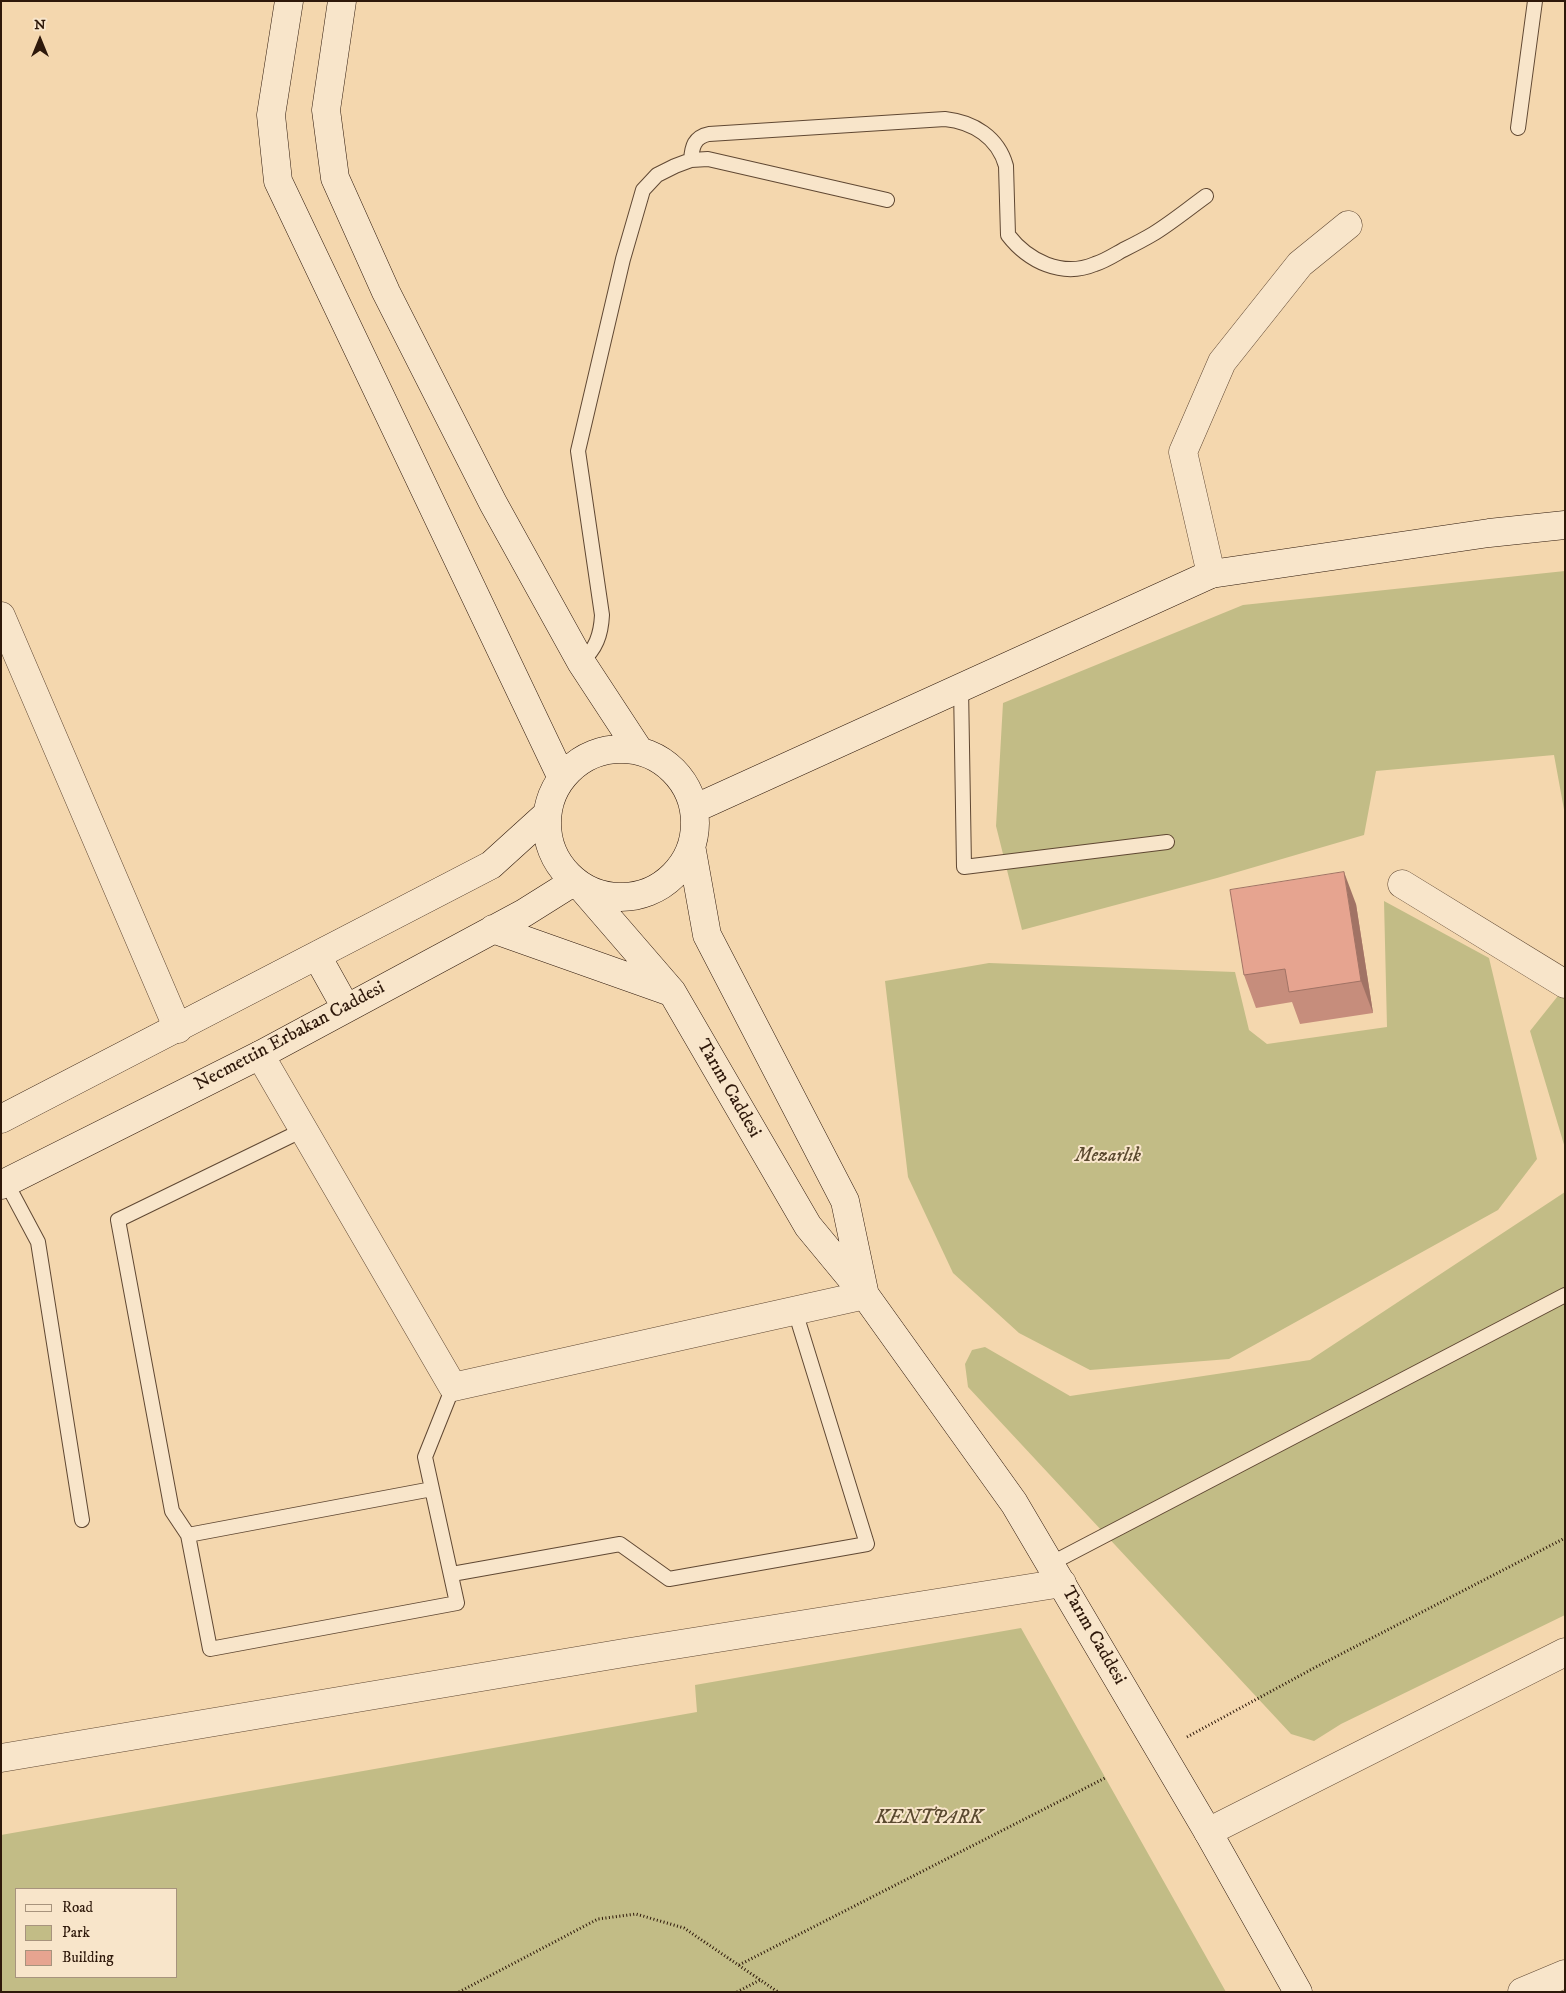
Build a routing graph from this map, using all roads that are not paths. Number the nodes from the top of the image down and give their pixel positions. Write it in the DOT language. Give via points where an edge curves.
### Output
graph roads {
  1 [pos="289,1"];
  2 [pos="342,1"];
  3 [pos="1535,1"];
  4 [pos="1518,128"];
  5 [pos="691,160"];
  6 [pos="1206,196"];
  7 [pos="887,200"];
  8 [pos="1348,225"];
  9 [pos="1565,525"];
  10 [pos="1211,574"];
  11 [pos="1,616"];
  12 [pos="581,662"];
  13 [pos="961,687"];
  14 [pos="638,749"];
  15 [pos="561,776"];
  16 [pos="696,808"];
  17 [pos="545,816"];
  18 [pos="1168,842"];
  19 [pos="692,851"];
  20 [pos="1402,884"];
  21 [pos="579,885"];
  22 [pos="493,929"];
  23 [pos="317,956"];
  24 [pos="1565,984"];
  25 [pos="672,992"];
  26 [pos="346,1008"];
  27 [pos="178,1028"];
  28 [pos="260,1055"];
  29 [pos="1,1119"];
  30 [pos="303,1130"];
  31 [pos="4,1184"];
  32 [pos="865,1295"];
  33 [pos="1565,1295"];
  34 [pos="795,1311"];
  35 [pos="453,1387"];
  36 [pos="432,1489"];
  37 [pos="82,1520"];
  38 [pos="188,1535"];
  39 [pos="452,1574"];
  40 [pos="1056,1574"];
  41 [pos="1565,1652"];
  42 [pos="1,1758"];
  43 [pos="1208,1832"];
  44 [pos="1565,1974"];
  45 [pos="1298,1992"];
  46 [pos="1522,1992"];
  1 -- 15 [label="street" via="271,115 278,181"];
  2 -- 12 [label="street" via="326,110 335,178 386,292 493,503"];
  3 -- 4 [label="lane"];
  5 -- 6 [label="lane" via="695,142 709,134 945,119 961,121 987,135 1004,158 1008,235 1021,250 1038,261 1066,269 1094,265 1154,234"];
  5 -- 7 [label="lane" via="725,162"];
  5 -- 12 [label="lane" via="657,176 643,190 623,259 578,450 602,615 598,641 592,653"];
  8 -- 10 [label="street" via="1300,264 1222,362 1183,452"];
  9 -- 10 [label="street"];
  10 -- 13 [label="street"];
  11 -- 27 [label="street"];
  12 -- 14 [label="street"];
  13 -- 16 [label="street"];
  13 -- 18 [label="lane" via="964,867"];
  14 -- 15 [label="street" via="596,751"];
  14 -- 16 [label="street" via="676,770"];
  15 -- 17 [label="street"];
  16 -- 19 [label="street"];
  17 -- 21 [label="street" via="553,858"];
  17 -- 23 [label="street" via="491,866"];
  19 -- 21 [label="street" via="666,885 625,899"];
  19 -- 32 [label="street, Tarım Caddesi" via="707,935 845,1201"];
  20 -- 24 [label="street"];
  21 -- 22 [label="street, Necmettin Erbakan Caddesi"];
  21 -- 25 [label="street, Tarım Caddesi"];
  22 -- 25 [label="street"];
  22 -- 26 [label="street, Necmettin Erbakan Caddesi"];
  23 -- 26 [label="street"];
  23 -- 27 [label="street"];
  25 -- 32 [label="street, Tarım Caddesi" via="808,1226"];
  26 -- 28 [label="street, Necmettin Erbakan Caddesi"];
  27 -- 29 [label="street"];
  28 -- 30 [label="street"];
  28 -- 31 [label="street, Necmettin Erbakan Caddesi"];
  30 -- 35 [label="street"];
  30 -- 38 [label="lane" via="118,1220 172,1511"];
  31 -- 37 [label="lane" via="38,1242"];
  32 -- 34 [label="street"];
  32 -- 40 [label="street, Tarım Caddesi" via="1014,1503"];
  33 -- 40 [label="lane"];
  34 -- 35 [label="street"];
  34 -- 39 [label="lane" via="867,1544 669,1579 620,1544"];
  35 -- 36 [label="lane" via="425,1457"];
  36 -- 38 [label="lane"];
  36 -- 39 [label="lane"];
  38 -- 39 [label="lane" via="210,1650 457,1603"];
  40 -- 42 [label="street" via="634,1651"];
  40 -- 43 [label="street, Tarım Caddesi"];
  41 -- 43 [label="street"];
  43 -- 45 [label="street, Tarım Caddesi"];
  44 -- 46 [label="street"];
}
